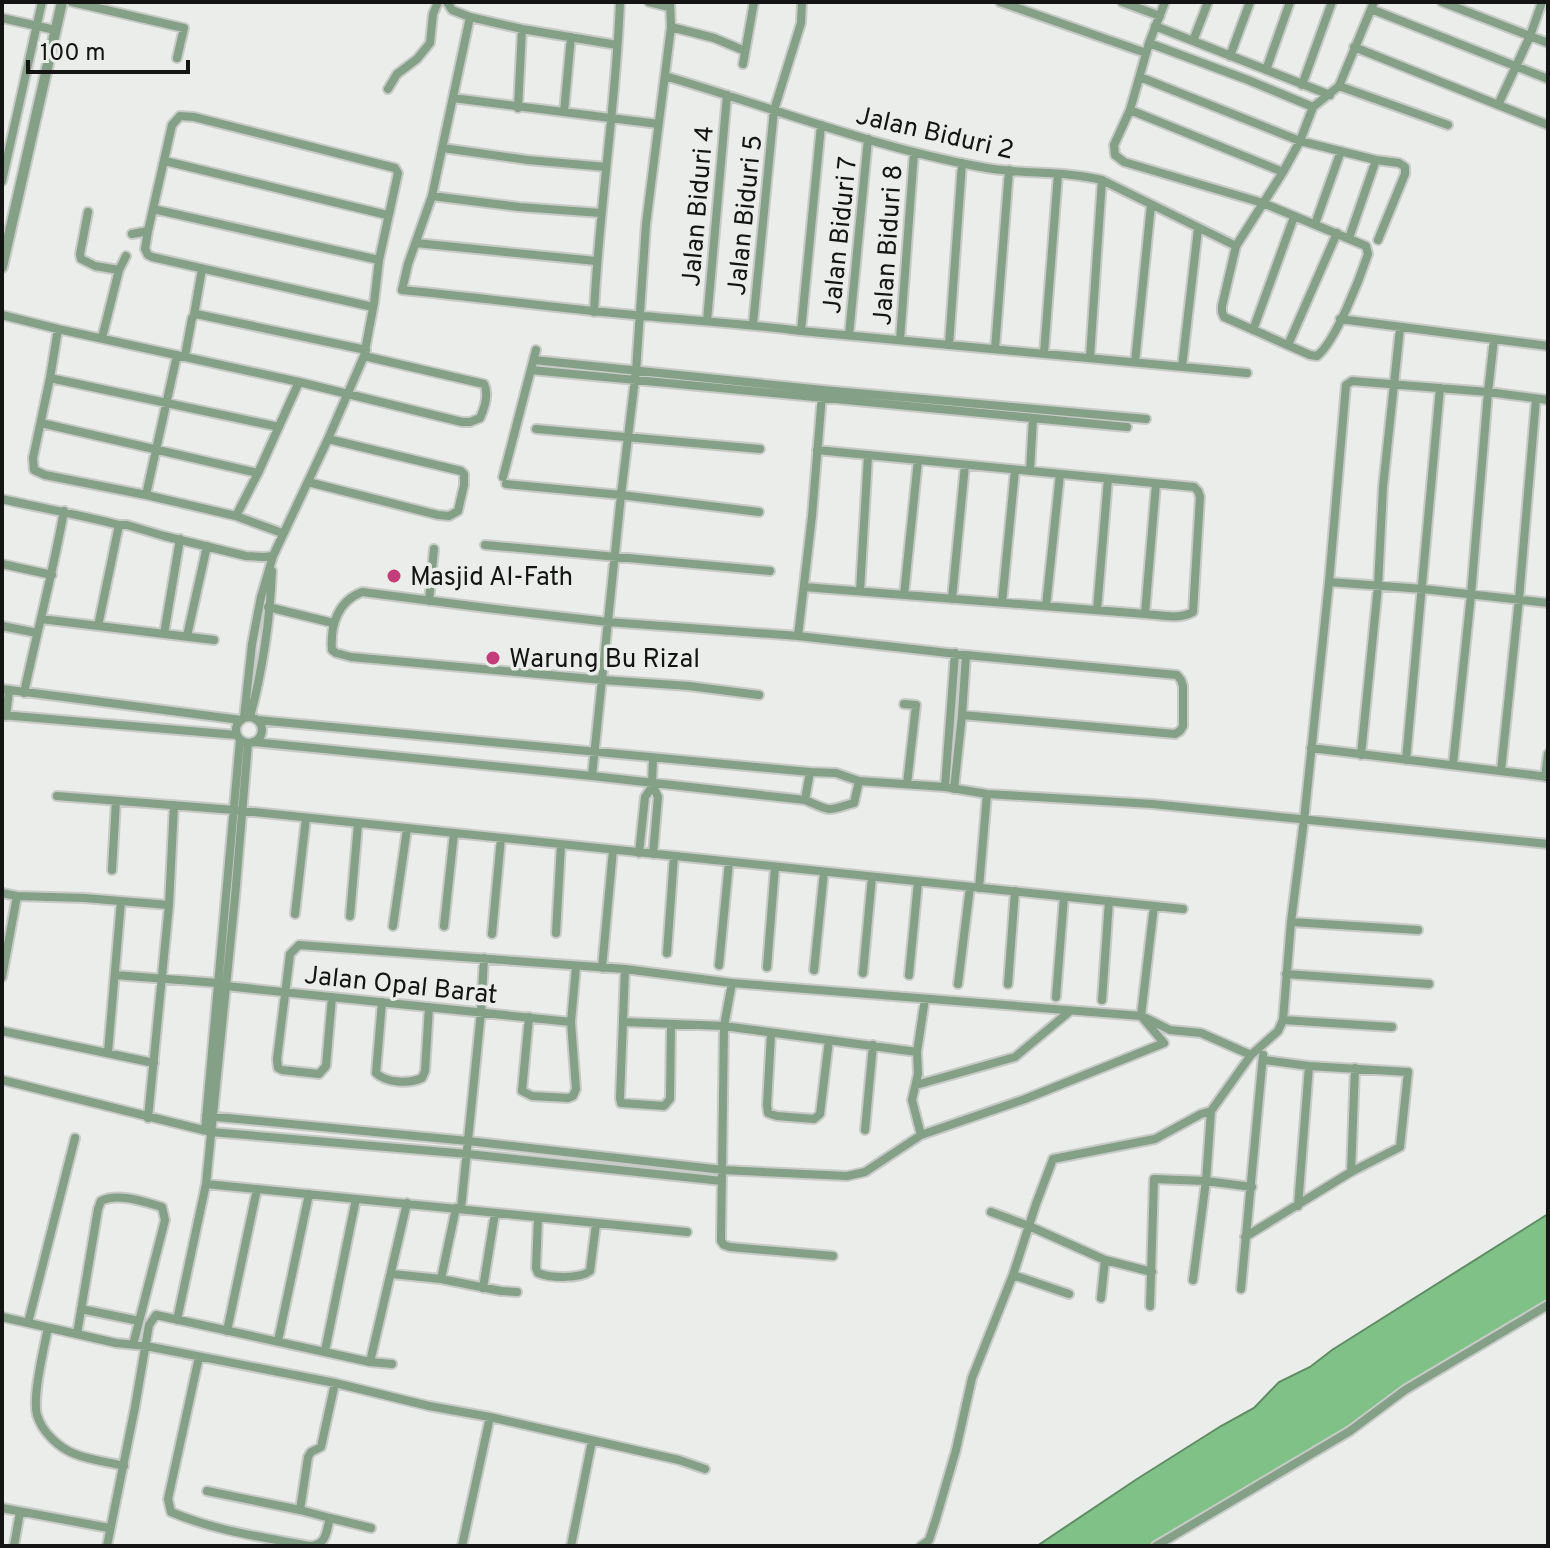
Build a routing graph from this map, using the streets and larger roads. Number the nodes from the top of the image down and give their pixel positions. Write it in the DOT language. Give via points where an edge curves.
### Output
graph roads {
  1 [pos="42,2"];
  2 [pos="62,2"];
  3 [pos="72,2"];
  4 [pos="438,2"];
  5 [pos="447,2"];
  6 [pos="620,2"];
  7 [pos="649,2"];
  8 [pos="754,2"];
  9 [pos="802,2"];
  10 [pos="1000,2"];
  11 [pos="1122,2"];
  12 [pos="1165,2"];
  13 [pos="1208,2"];
  14 [pos="1250,2"];
  15 [pos="1290,2"];
  16 [pos="1332,2"];
  17 [pos="1442,2"];
  18 [pos="1541,2"];
  19 [pos="670,5"];
  20 [pos="1548,5"];
  21 [pos="1372,6"];
  22 [pos="1160,16"];
  23 [pos="470,17"];
  24 [pos="2,18"];
  25 [pos="38,26"];
  26 [pos="1155,26"];
  27 [pos="671,27"];
  28 [pos="522,29"];
  29 [pos="55,30"];
  30 [pos="1530,36"];
  31 [pos="571,37"];
  32 [pos="1183,37"];
  33 [pos="1193,41"];
  34 [pos="1149,43"];
  35 [pos="1548,43"];
  36 [pos="617,45"];
  37 [pos="1354,47"];
  38 [pos="745,51"];
  39 [pos="1146,53"];
  40 [pos="1177,53"];
  41 [pos="1230,56"];
  42 [pos="177,58"];
  43 [pos="743,64"];
  44 [pos="1517,66"];
  45 [pos="1266,70"];
  46 [pos="665,76"];
  47 [pos="1140,77"];
  48 [pos="1548,79"];
  49 [pos="1302,85"];
  50 [pos="1339,86"];
  51 [pos="388,89"];
  52 [pos="727,95"];
  53 [pos="1330,95"];
  54 [pos="453,98"];
  55 [pos="1498,105"];
  56 [pos="1313,107"];
  57 [pos="518,108"];
  58 [pos="774,110"];
  59 [pos="1130,110"];
  60 [pos="564,112"];
  61 [pos="611,118"];
  62 [pos="658,124"];
  63 [pos="821,125"];
  64 [pos="1448,125"];
  65 [pos="1548,125"];
  66 [pos="2,132"];
  67 [pos="13,135"];
  68 [pos="868,139"];
  69 [pos="1300,141"];
  70 [pos="443,148"];
  71 [pos="1341,151"];
  72 [pos="914,153"];
  73 [pos="1376,160"];
  74 [pos="165,161"];
  75 [pos="962,163"];
  76 [pos="606,167"];
  77 [pos="1009,170"];
  78 [pos="1283,172"];
  79 [pos="1058,174"];
  80 [pos="1102,180"];
  81 [pos="2,181"];
  82 [pos="432,196"];
  83 [pos="1263,203"];
  84 [pos="1151,205"];
  85 [pos="153,209"];
  86 [pos="88,212"];
  87 [pos="601,213"];
  88 [pos="387,215"];
  89 [pos="1294,217"];
  90 [pos="1315,224"];
  91 [pos="1198,229"];
  92 [pos="148,231"];
  93 [pos="1337,233"];
  94 [pos="132,234"];
  95 [pos="5,238"];
  96 [pos="1349,238"];
  97 [pos="1378,240"];
  98 [pos="416,243"];
  99 [pos="1236,246"];
  100 [pos="126,256"];
  101 [pos="379,260"];
  102 [pos="596,261"];
  103 [pos="2,267"];
  104 [pos="202,269"];
  105 [pos="119,270"];
  106 [pos="373,307"];
  107 [pos="594,312"];
  108 [pos="2,315"];
  109 [pos="194,315"];
  110 [pos="640,316"];
  111 [pos="1340,319"];
  112 [pos="707,321"];
  113 [pos="753,324"];
  114 [pos="1400,328"];
  115 [pos="58,329"];
  116 [pos="1253,330"];
  117 [pos="801,331"];
  118 [pos="849,335"];
  119 [pos="102,338"];
  120 [pos="1494,339"];
  121 [pos="900,340"];
  122 [pos="949,345"];
  123 [pos="1288,345"];
  124 [pos="1548,346"];
  125 [pos="995,349"];
  126 [pos="365,353"];
  127 [pos="1044,353"];
  128 [pos="181,356"];
  129 [pos="1090,357"];
  130 [pos="1135,362"];
  131 [pos="1182,367"];
  132 [pos="1247,373"];
  133 [pos="636,376"];
  134 [pos="50,378"];
  135 [pos="299,382"];
  136 [pos="1394,385"];
  137 [pos="1440,388"];
  138 [pos="1488,392"];
  139 [pos="348,394"];
  140 [pos="822,394"];
  141 [pos="1536,399"];
  142 [pos="1548,400"];
  143 [pos="167,403"];
  144 [pos="947,405"];
  145 [pos="1075,412"];
  146 [pos="1033,418"];
  147 [pos="1146,419"];
  148 [pos="1074,422"];
  149 [pos="41,423"];
  150 [pos="279,427"];
  151 [pos="1127,427"];
  152 [pos="536,429"];
  153 [pos="628,437"];
  154 [pos="328,439"];
  155 [pos="760,449"];
  156 [pos="155,450"];
  157 [pos="817,450"];
  158 [pos="868,456"];
  159 [pos="918,460"];
  160 [pos="965,465"];
  161 [pos="1015,470"];
  162 [pos="1030,471"];
  163 [pos="258,473"];
  164 [pos="1060,474"];
  165 [pos="1108,479"];
  166 [pos="308,482"];
  167 [pos="1156,484"];
  168 [pos="146,495"];
  169 [pos="621,495"];
  170 [pos="2,499"];
  171 [pos="64,511"];
  172 [pos="759,512"];
  173 [pos="236,516"];
  174 [pos="119,525"];
  175 [pos="282,533"];
  176 [pos="180,539"];
  177 [pos="485,545"];
  178 [pos="207,546"];
  179 [pos="434,549"];
  180 [pos="273,557"];
  181 [pos="615,558"];
  182 [pos="2,564"];
  183 [pos="770,571"];
  184 [pos="52,575"];
  185 [pos="1329,582"];
  186 [pos="1378,586"];
  187 [pos="804,587"];
  188 [pos="1423,589"];
  189 [pos="860,591"];
  190 [pos="904,595"];
  191 [pos="1471,595"];
  192 [pos="952,599"];
  193 [pos="1519,599"];
  194 [pos="429,601"];
  195 [pos="1002,603"];
  196 [pos="1548,603"];
  197 [pos="1046,606"];
  198 [pos="260,607"];
  199 [pos="270,608"];
  200 [pos="1097,610"];
  201 [pos="1145,614"];
  202 [pos="41,619"];
  203 [pos="608,622"];
  204 [pos="333,623"];
  205 [pos="2,626"];
  206 [pos="98,626"];
  207 [pos="37,633"];
  208 [pos="164,634"];
  209 [pos="187,636"];
  210 [pos="798,636"];
  211 [pos="214,640"];
  212 [pos="955,653"];
  213 [pos="966,655"];
  214 [pos="603,680"];
  215 [pos="5,690"];
  216 [pos="24,693"];
  217 [pos="759,695"];
  218 [pos="904,704"];
  219 [pos="4,715"];
  220 [pos="962,715"];
  221 [pos="248,719"];
  222 [pos="244,740"];
  223 [pos="1311,748"];
  224 [pos="595,753"];
  225 [pos="1548,754"];
  226 [pos="1361,755"];
  227 [pos="653,758"];
  228 [pos="1406,760"];
  229 [pos="1453,764"];
  230 [pos="1501,771"];
  231 [pos="810,772"];
  232 [pos="592,776"];
  233 [pos="1547,777"];
  234 [pos="859,781"];
  235 [pos="907,784"];
  236 [pos="652,785"];
  237 [pos="949,788"];
  238 [pos="987,794"];
  239 [pos="57,796"];
  240 [pos="805,800"];
  241 [pos="116,801"];
  242 [pos="174,805"];
  243 [pos="238,811"];
  244 [pos="306,818"];
  245 [pos="1304,820"];
  246 [pos="358,824"];
  247 [pos="407,829"];
  248 [pos="454,833"];
  249 [pos="501,838"];
  250 [pos="1548,844"];
  251 [pos="561,845"];
  252 [pos="613,850"];
  253 [pos="639,853"];
  254 [pos="653,854"];
  255 [pos="674,856"];
  256 [pos="729,862"];
  257 [pos="775,867"];
  258 [pos="112,870"];
  259 [pos="824,872"];
  260 [pos="872,877"];
  261 [pos="918,882"];
  262 [pos="974,887"];
  263 [pos="1015,891"];
  264 [pos="2,893"];
  265 [pos="17,896"];
  266 [pos="1064,897"];
  267 [pos="121,901"];
  268 [pos="1109,901"];
  269 [pos="169,905"];
  270 [pos="1154,906"];
  271 [pos="1183,909"];
  272 [pos="295,914"];
  273 [pos="350,916"];
  274 [pos="1291,922"];
  275 [pos="393,926"];
  276 [pos="444,926"];
  277 [pos="1418,930"];
  278 [pos="556,933"];
  279 [pos="492,934"];
  280 [pos="667,953"];
  281 [pos="484,958"];
  282 [pos="719,965"];
  283 [pos="576,967"];
  284 [pos="767,967"];
  285 [pos="602,968"];
  286 [pos="625,969"];
  287 [pos="814,970"];
  288 [pos="863,973"];
  289 [pos="1286,974"];
  290 [pos="115,975"];
  291 [pos="909,975"];
  292 [pos="2,977"];
  293 [pos="162,979"];
  294 [pos="732,983"];
  295 [pos="222,984"];
  296 [pos="958,984"];
  297 [pos="1008,984"];
  298 [pos="1429,984"];
  299 [pos="285,992"];
  300 [pos="332,997"];
  301 [pos="1056,997"];
  302 [pos="925,999"];
  303 [pos="1102,1000"];
  304 [pos="382,1002"];
  305 [pos="429,1007"];
  306 [pos="481,1012"];
  307 [pos="1069,1012"];
  308 [pos="1141,1016"];
  309 [pos="529,1017"];
  310 [pos="1283,1020"];
  311 [pos="571,1022"];
  312 [pos="624,1022"];
  313 [pos="671,1024"];
  314 [pos="724,1026"];
  315 [pos="1392,1027"];
  316 [pos="2,1031"];
  317 [pos="771,1034"];
  318 [pos="829,1040"];
  319 [pos="873,1045"];
  320 [pos="1263,1046"];
  321 [pos="108,1052"];
  322 [pos="917,1052"];
  323 [pos="1251,1055"];
  324 [pos="1264,1060"];
  325 [pos="154,1063"];
  326 [pos="1309,1066"];
  327 [pos="1355,1068"];
  328 [pos="2,1080"];
  329 [pos="916,1085"];
  330 [pos="1211,1111"];
  331 [pos="210,1116"];
  332 [pos="148,1118"];
  333 [pos="865,1130"];
  334 [pos="208,1131"];
  335 [pos="921,1135"];
  336 [pos="75,1138"];
  337 [pos="468,1141"];
  338 [pos="468,1154"];
  339 [pos="723,1170"];
  340 [pos="1351,1172"];
  341 [pos="722,1181"];
  342 [pos="1206,1181"];
  343 [pos="206,1184"];
  344 [pos="1252,1187"];
  345 [pos="257,1189"];
  346 [pos="309,1194"];
  347 [pos="356,1199"];
  348 [pos="407,1203"];
  349 [pos="1298,1206"];
  350 [pos="459,1209"];
  351 [pos="991,1212"];
  352 [pos="495,1213"];
  353 [pos="538,1218"];
  354 [pos="596,1224"];
  355 [pos="1029,1226"];
  356 [pos="687,1232"];
  357 [pos="1245,1237"];
  358 [pos="833,1256"];
  359 [pos="1105,1260"];
  360 [pos="1152,1272"];
  361 [pos="392,1274"];
  362 [pos="1013,1275"];
  363 [pos="441,1279"];
  364 [pos="1193,1280"];
  365 [pos="483,1288"];
  366 [pos="1241,1289"];
  367 [pos="517,1292"];
  368 [pos="1069,1294"];
  369 [pos="1101,1298"];
  370 [pos="1548,1305"];
  371 [pos="1150,1306"];
  372 [pos="81,1309"];
  373 [pos="2,1317"];
  374 [pos="177,1320"];
  375 [pos="139,1321"];
  376 [pos="28,1323"];
  377 [pos="48,1328"];
  378 [pos="227,1331"];
  379 [pos="77,1334"];
  380 [pos="278,1341"];
  381 [pos="133,1345"];
  382 [pos="146,1346"];
  383 [pos="325,1351"];
  384 [pos="199,1357"];
  385 [pos="370,1362"];
  386 [pos="392,1364"];
  387 [pos="335,1383"];
  388 [pos="490,1417"];
  389 [pos="592,1441"];
  390 [pos="124,1466"];
  391 [pos="705,1469"];
  392 [pos="207,1491"];
  393 [pos="2,1508"];
  394 [pos="300,1510"];
  395 [pos="20,1512"];
  396 [pos="330,1518"];
  397 [pos="109,1528"];
  398 [pos="371,1528"];
  399 [pos="14,1546"];
  400 [pos="107,1546"];
  401 [pos="462,1546"];
  402 [pos="571,1546"];
  403 [pos="921,1546"];
  404 [pos="1156,1546"];
  1 -- 25 [label="street"];
  2 -- 29 [label="street"];
  3 -- 42 [label="street" via="184,28"];
  4 -- 51 [label="street" via="430,43"];
  5 -- 23 [label="street"];
  6 -- 36 [label="street"];
  7 -- 19 [label="street"];
  8 -- 38 [label="street"];
  9 -- 58 [label="street, Jalan Biduri 5" via="801,23"];
  10 -- 39 [label="street"];
  11 -- 22 [label="street"];
  12 -- 22 [label="street"];
  13 -- 33 [label="street"];
  14 -- 41 [label="street"];
  15 -- 45 [label="street"];
  16 -- 49 [label="street"];
  17 -- 30 [label="street"];
  18 -- 20 [label="street"];
  18 -- 30 [label="street"];
  19 -- 27 [label="street"];
  21 -- 37 [label="street"];
  21 -- 44 [label="street"];
  22 -- 26 [label="street"];
  23 -- 28 [label="street"];
  23 -- 54 [label="street"];
  24 -- 25 [label="street"];
  25 -- 29 [label="street"];
  25 -- 67 [label="street"];
  26 -- 32 [label="street"];
  26 -- 34 [label="street"];
  27 -- 38 [label="street"];
  27 -- 46 [label="street"];
  28 -- 31 [label="street"];
  28 -- 57 [label="street"];
  29 -- 95 [label="street"];
  30 -- 35 [label="street"];
  30 -- 44 [label="street"];
  31 -- 36 [label="street"];
  31 -- 60 [label="street"];
  32 -- 33 [label="street"];
  32 -- 40 [label="street"];
  33 -- 41 [label="street"];
  34 -- 39 [label="street"];
  34 -- 40 [label="street"];
  36 -- 61 [label="street"];
  37 -- 50 [label="street"];
  37 -- 55 [label="street"];
  38 -- 43 [label="street"];
  39 -- 47 [label="street"];
  40 -- 56 [label="street"];
  41 -- 45 [label="street"];
  44 -- 48 [label="street"];
  44 -- 55 [label="street"];
  45 -- 49 [label="street"];
  46 -- 52 [label="street, Jalan Biduri 2"];
  46 -- 62 [label="street"];
  47 -- 59 [label="street"];
  47 -- 69 [label="street"];
  49 -- 53 [label="street"];
  50 -- 53 [label="street"];
  50 -- 64 [label="street"];
  52 -- 58 [label="street, Jalan Biduri 2"];
  52 -- 112 [label="street, Jalan Biduri 4"];
  53 -- 56 [label="street"];
  54 -- 57 [label="street"];
  54 -- 70 [label="street"];
  55 -- 65 [label="street"];
  56 -- 69 [label="street"];
  57 -- 60 [label="street"];
  58 -- 63 [label="street, Jalan Biduri 2"];
  58 -- 113 [label="street, Jalan Biduri 5"];
  59 -- 78 [label="street"];
  59 -- 83 [label="street" via="1114,145 1115,155 1124,162"];
  60 -- 61 [label="street"];
  61 -- 62 [label="street"];
  61 -- 76 [label="street"];
  62 -- 110 [label="street"];
  63 -- 68 [label="street, Jalan Biduri 2"];
  63 -- 117 [label="street"];
  66 -- 67 [label="street"];
  67 -- 81 [label="street"];
  68 -- 72 [label="street, Jalan Biduri 2"];
  68 -- 118 [label="street, Jalan Biduri 7"];
  69 -- 71 [label="street"];
  69 -- 78 [label="street"];
  70 -- 76 [label="street"];
  70 -- 82 [label="street"];
  71 -- 73 [label="street"];
  71 -- 90 [label="street"];
  72 -- 75 [label="street, Jalan Biduri 2"];
  72 -- 121 [label="street, Jalan Biduri 8"];
  73 -- 96 [label="street"];
  73 -- 97 [label="street" via="1405,167"];
  74 -- 85 [label="street"];
  74 -- 88 [label="street"];
  74 -- 88 [label="street" via="172,125 180,116 194,117 395,168"];
  75 -- 77 [label="street, Jalan Biduri 2"];
  75 -- 122 [label="street"];
  76 -- 87 [label="street"];
  77 -- 79 [label="street, Jalan Biduri 2"];
  77 -- 125 [label="street"];
  78 -- 83 [label="street"];
  79 -- 80 [label="street, Jalan Biduri 2"];
  79 -- 127 [label="street"];
  80 -- 84 [label="street, Jalan Biduri 2"];
  80 -- 129 [label="street"];
  82 -- 87 [label="street"];
  82 -- 98 [label="street"];
  83 -- 89 [label="street"];
  83 -- 99 [label="street"];
  84 -- 91 [label="street, Jalan Biduri 2"];
  84 -- 130 [label="street"];
  85 -- 92 [label="street"];
  85 -- 101 [label="street"];
  86 -- 105 [label="street" via="81,259"];
  87 -- 102 [label="street"];
  88 -- 101 [label="street"];
  89 -- 90 [label="street"];
  89 -- 116 [label="street"];
  90 -- 93 [label="street"];
  91 -- 99 [label="street, Jalan Biduri 2"];
  91 -- 131 [label="street"];
  92 -- 94 [label="street"];
  92 -- 104 [label="street" via="148,255"];
  93 -- 96 [label="street"];
  93 -- 123 [label="street"];
  95 -- 103 [label="street"];
  96 -- 111 [label="street" via="1366,246 1368,254"];
  98 -- 102 [label="street"];
  98 -- 107 [label="street" via="402,290"];
  99 -- 116 [label="street" via="1222,312"];
  100 -- 105 [label="street"];
  101 -- 106 [label="street"];
  102 -- 107 [label="street"];
  104 -- 106 [label="street"];
  104 -- 109 [label="street"];
  105 -- 119 [label="street"];
  106 -- 126 [label="street"];
  107 -- 110 [label="street"];
  108 -- 115 [label="street"];
  109 -- 126 [label="street"];
  109 -- 128 [label="street"];
  110 -- 112 [label="street"];
  110 -- 133 [label="street"];
  111 -- 114 [label="street"];
  111 -- 123 [label="street" via="1317,356"];
  112 -- 113 [label="street"];
  113 -- 117 [label="street"];
  114 -- 120 [label="street"];
  114 -- 136 [label="street"];
  115 -- 119 [label="street"];
  115 -- 134 [label="street"];
  116 -- 123 [label="street"];
  117 -- 118 [label="street"];
  118 -- 121 [label="street"];
  119 -- 128 [label="street"];
  120 -- 124 [label="street"];
  120 -- 138 [label="street"];
  121 -- 122 [label="street"];
  122 -- 125 [label="street"];
  125 -- 127 [label="street"];
  126 -- 139 [label="street"];
  126 -- 139 [label="street" via="484,384 484,409 480,418 462,422"];
  127 -- 129 [label="street"];
  128 -- 135 [label="street"];
  128 -- 143 [label="street"];
  129 -- 130 [label="street"];
  130 -- 131 [label="street"];
  131 -- 132 [label="street"];
  133 -- 140 [label="street"];
  133 -- 153 [label="street"];
  133 -- 169 [label="street" via="534,360 504,480"];
  134 -- 143 [label="street"];
  134 -- 149 [label="street"];
  135 -- 139 [label="street"];
  135 -- 150 [label="street"];
  136 -- 137 [label="street"];
  136 -- 185 [label="street" via="1346,385"];
  136 -- 186 [label="street"];
  137 -- 138 [label="street"];
  137 -- 188 [label="street"];
  138 -- 141 [label="street"];
  138 -- 191 [label="street"];
  139 -- 154 [label="street"];
  140 -- 144 [label="street"];
  140 -- 157 [label="street"];
  141 -- 142 [label="street"];
  141 -- 193 [label="street"];
  143 -- 150 [label="street"];
  143 -- 156 [label="street"];
  144 -- 145 [label="street"];
  144 -- 146 [label="street"];
  145 -- 147 [label="street"];
  145 -- 148 [label="street"];
  146 -- 148 [label="street"];
  146 -- 162 [label="street"];
  148 -- 151 [label="street"];
  149 -- 156 [label="street"];
  149 -- 168 [label="street" via="33,465 38,473"];
  150 -- 163 [label="street"];
  152 -- 153 [label="street"];
  153 -- 155 [label="street"];
  153 -- 169 [label="street"];
  154 -- 166 [label="street"];
  154 -- 166 [label="street" via="461,471 465,477 458,511 438,515"];
  156 -- 163 [label="street"];
  156 -- 168 [label="street"];
  157 -- 158 [label="street"];
  157 -- 187 [label="street"];
  158 -- 159 [label="street"];
  158 -- 189 [label="street"];
  159 -- 160 [label="street"];
  159 -- 190 [label="street"];
  160 -- 161 [label="street"];
  160 -- 192 [label="street"];
  161 -- 162 [label="street"];
  161 -- 195 [label="street"];
  162 -- 164 [label="street"];
  163 -- 173 [label="street"];
  164 -- 165 [label="street"];
  164 -- 197 [label="street"];
  165 -- 167 [label="street"];
  165 -- 200 [label="street"];
  166 -- 175 [label="street"];
  167 -- 201 [label="street"];
  167 -- 201 [label="street" via="1194,487 1200,497 1193,612"];
  168 -- 173 [label="street"];
  169 -- 172 [label="street"];
  169 -- 181 [label="street"];
  170 -- 171 [label="street"];
  171 -- 174 [label="street"];
  171 -- 184 [label="street"];
  173 -- 175 [label="street"];
  174 -- 176 [label="street"];
  174 -- 206 [label="street"];
  175 -- 180 [label="street"];
  176 -- 178 [label="street"];
  176 -- 208 [label="street"];
  177 -- 181 [label="street"];
  178 -- 180 [label="street"];
  178 -- 209 [label="street"];
  179 -- 194 [label="street"];
  180 -- 198 [label="street"];
  180 -- 199 [label="street"];
  181 -- 183 [label="street"];
  181 -- 203 [label="street"];
  182 -- 184 [label="street"];
  184 -- 202 [label="street"];
  185 -- 186 [label="street"];
  185 -- 223 [label="street"];
  186 -- 188 [label="street"];
  186 -- 226 [label="street"];
  187 -- 189 [label="street"];
  187 -- 210 [label="street"];
  188 -- 191 [label="street"];
  188 -- 228 [label="street"];
  189 -- 190 [label="street"];
  190 -- 192 [label="street"];
  191 -- 193 [label="street"];
  191 -- 229 [label="street"];
  192 -- 195 [label="street"];
  193 -- 196 [label="street"];
  193 -- 230 [label="street"];
  194 -- 203 [label="street"];
  194 -- 204 [label="street" via="362,592 347,601"];
  195 -- 197 [label="street"];
  197 -- 200 [label="street"];
  198 -- 199 [label="street"];
  198 -- 221 [label="street" via="252,644"];
  199 -- 204 [label="street"];
  199 -- 221 [label="street"];
  200 -- 201 [label="street"];
  202 -- 206 [label="street"];
  202 -- 207 [label="street"];
  203 -- 210 [label="street"];
  203 -- 214 [label="street"];
  204 -- 214 [label="street" via="332,650 342,655"];
  205 -- 207 [label="street"];
  206 -- 208 [label="street"];
  207 -- 216 [label="street"];
  208 -- 209 [label="street"];
  209 -- 211 [label="street"];
  210 -- 212 [label="street"];
  212 -- 213 [label="street"];
  212 -- 237 [label="street"];
  213 -- 220 [label="street"];
  213 -- 220 [label="street" via="1177,675 1183,686 1183,726 1175,734"];
  214 -- 217 [label="street"];
  214 -- 224 [label="street"];
  215 -- 216 [label="street"];
  215 -- 219 [label="street"];
  216 -- 221 [label="street"];
  218 -- 235 [label="street" via="916,705"];
  219 -- 222 [label="street"];
  220 -- 237 [label="street"];
  221 -- 222 [label="street" via="237,724"];
  221 -- 222 [label="street" via="260,724 261,735"];
  221 -- 224 [label="street"];
  222 -- 232 [label="street"];
  222 -- 243 [label="street"];
  223 -- 226 [label="street"];
  223 -- 245 [label="street"];
  224 -- 227 [label="street"];
  224 -- 232 [label="street"];
  225 -- 233 [label="street"];
  226 -- 228 [label="street"];
  227 -- 231 [label="street"];
  227 -- 236 [label="street"];
  228 -- 229 [label="street"];
  229 -- 230 [label="street"];
  230 -- 233 [label="street"];
  231 -- 234 [label="street"];
  231 -- 240 [label="street"];
  232 -- 236 [label="street"];
  234 -- 235 [label="street"];
  234 -- 240 [label="street" via="854,803 823,810"];
  235 -- 237 [label="street"];
  236 -- 240 [label="street"];
  236 -- 253 [label="street" via="645,797"];
  236 -- 254 [label="street" via="658,794"];
  237 -- 238 [label="street"];
  238 -- 245 [label="street"];
  238 -- 262 [label="street"];
  239 -- 241 [label="street"];
  241 -- 242 [label="street"];
  241 -- 258 [label="street"];
  242 -- 243 [label="street"];
  242 -- 269 [label="street"];
  243 -- 244 [label="street"];
  243 -- 295 [label="street"];
  244 -- 246 [label="street"];
  244 -- 272 [label="street"];
  245 -- 250 [label="street"];
  245 -- 274 [label="street"];
  246 -- 247 [label="street"];
  246 -- 273 [label="street"];
  247 -- 248 [label="street"];
  247 -- 275 [label="street"];
  248 -- 249 [label="street"];
  248 -- 276 [label="street"];
  249 -- 251 [label="street"];
  249 -- 279 [label="street"];
  251 -- 252 [label="street"];
  251 -- 278 [label="street"];
  252 -- 253 [label="street"];
  252 -- 285 [label="street"];
  253 -- 254 [label="street"];
  254 -- 255 [label="street"];
  255 -- 256 [label="street"];
  255 -- 280 [label="street"];
  256 -- 257 [label="street"];
  256 -- 282 [label="street"];
  257 -- 259 [label="street"];
  257 -- 284 [label="street"];
  259 -- 260 [label="street"];
  259 -- 287 [label="street"];
  260 -- 261 [label="street"];
  260 -- 288 [label="street"];
  261 -- 262 [label="street"];
  261 -- 291 [label="street"];
  262 -- 263 [label="street"];
  262 -- 296 [label="street"];
  263 -- 266 [label="street"];
  263 -- 297 [label="street"];
  264 -- 265 [label="street"];
  265 -- 267 [label="street"];
  265 -- 292 [label="street"];
  266 -- 268 [label="street"];
  266 -- 301 [label="street"];
  267 -- 269 [label="street"];
  267 -- 290 [label="street"];
  268 -- 270 [label="street"];
  268 -- 303 [label="street"];
  269 -- 293 [label="street"];
  270 -- 271 [label="street"];
  270 -- 308 [label="street"];
  274 -- 277 [label="street"];
  274 -- 289 [label="street"];
  281 -- 283 [label="street"];
  281 -- 299 [label="street" via="299,945 290,954"];
  281 -- 306 [label="street"];
  283 -- 285 [label="street"];
  283 -- 311 [label="street"];
  285 -- 286 [label="street"];
  286 -- 294 [label="street"];
  286 -- 312 [label="street"];
  289 -- 298 [label="street"];
  289 -- 310 [label="street"];
  290 -- 293 [label="street, Jalan Opal Barat"];
  290 -- 321 [label="street"];
  293 -- 295 [label="street, Jalan Opal Barat"];
  293 -- 325 [label="street"];
  294 -- 302 [label="street"];
  294 -- 314 [label="street"];
  295 -- 299 [label="street, Jalan Opal Barat"];
  295 -- 331 [label="street"];
  299 -- 300 [label="street, Jalan Opal Barat"];
  299 -- 300 [label="street" via="278,1068 313,1074 326,1066"];
  300 -- 304 [label="street, Jalan Opal Barat"];
  302 -- 307 [label="street"];
  302 -- 322 [label="street"];
  304 -- 305 [label="street, Jalan Opal Barat"];
  304 -- 305 [label="street" via="377,1075 411,1082 425,1071"];
  305 -- 306 [label="street, Jalan Opal Barat"];
  306 -- 309 [label="street, Jalan Opal Barat"];
  306 -- 337 [label="street"];
  307 -- 308 [label="street"];
  307 -- 329 [label="street" via="1015,1057"];
  308 -- 323 [label="street" via="1170,1030 1201,1033"];
  308 -- 335 [label="street" via="1164,1043"];
  309 -- 311 [label="street, Jalan Opal Barat"];
  309 -- 311 [label="street" via="522,1087 532,1096 573,1096"];
  310 -- 315 [label="street"];
  310 -- 320 [label="street"];
  312 -- 313 [label="street"];
  312 -- 313 [label="street" via="621,1103 664,1106 670,1099"];
  313 -- 314 [label="street"];
  314 -- 317 [label="street"];
  314 -- 339 [label="street"];
  316 -- 321 [label="street"];
  317 -- 318 [label="street"];
  317 -- 318 [label="street" via="767,1105 768,1113 777,1116 814,1119 820,1114"];
  318 -- 319 [label="street"];
  319 -- 322 [label="street"];
  319 -- 333 [label="street"];
  320 -- 323 [label="street"];
  320 -- 324 [label="street"];
  321 -- 325 [label="street"];
  322 -- 329 [label="street"];
  323 -- 330 [label="street"];
  324 -- 326 [label="street"];
  324 -- 344 [label="street"];
  325 -- 332 [label="street"];
  326 -- 327 [label="street"];
  326 -- 349 [label="street"];
  327 -- 340 [label="street"];
  327 -- 340 [label="street" via="1408,1072 1400,1147"];
  328 -- 332 [label="street"];
  329 -- 335 [label="street" via="912,1100"];
  330 -- 342 [label="street"];
  330 -- 355 [label="street" via="1155,1139 1053,1159"];
  331 -- 334 [label="street"];
  331 -- 337 [label="street"];
  332 -- 334 [label="street"];
  334 -- 338 [label="street"];
  334 -- 343 [label="street"];
  335 -- 339 [label="street" via="865,1172 847,1176"];
  336 -- 376 [label="street"];
  337 -- 338 [label="street"];
  337 -- 339 [label="street"];
  338 -- 341 [label="street"];
  338 -- 350 [label="street"];
  339 -- 341 [label="street"];
  340 -- 349 [label="street"];
  341 -- 358 [label="street" via="724,1245"];
  342 -- 344 [label="street"];
  342 -- 360 [label="street" via="1154,1179"];
  342 -- 364 [label="street"];
  343 -- 345 [label="street"];
  343 -- 374 [label="street"];
  344 -- 357 [label="street"];
  345 -- 346 [label="street"];
  345 -- 378 [label="street"];
  346 -- 347 [label="street"];
  346 -- 380 [label="street"];
  347 -- 348 [label="street"];
  347 -- 383 [label="street"];
  348 -- 350 [label="street"];
  348 -- 361 [label="street"];
  349 -- 357 [label="street"];
  350 -- 352 [label="street"];
  350 -- 363 [label="street"];
  351 -- 355 [label="street"];
  352 -- 353 [label="street"];
  352 -- 365 [label="street"];
  353 -- 354 [label="street"];
  353 -- 354 [label="street" via="536,1268 544,1276 590,1271"];
  354 -- 356 [label="street"];
  355 -- 359 [label="street"];
  355 -- 362 [label="street"];
  357 -- 366 [label="street"];
  359 -- 360 [label="street"];
  359 -- 369 [label="street"];
  360 -- 371 [label="street"];
  361 -- 363 [label="street"];
  361 -- 385 [label="street"];
  362 -- 368 [label="street"];
  362 -- 403 [label="street" via="972,1378 940,1505 929,1540"];
  363 -- 365 [label="street"];
  365 -- 367 [label="street"];
  370 -- 404 [label="street"];
  372 -- 375 [label="street"];
  372 -- 375 [label="street" via="101,1201 120,1198 156,1205 162,1207 165,1220"];
  372 -- 379 [label="street"];
  373 -- 376 [label="street"];
  374 -- 378 [label="street"];
  374 -- 382 [label="street" via="156,1315"];
  375 -- 381 [label="street"];
  376 -- 377 [label="street"];
  377 -- 379 [label="street"];
  377 -- 390 [label="street" via="36,1413 46,1432 73,1454"];
  378 -- 380 [label="street"];
  379 -- 381 [label="street"];
  380 -- 383 [label="street"];
  381 -- 382 [label="street"];
  382 -- 384 [label="street"];
  382 -- 390 [label="street"];
  383 -- 385 [label="street"];
  384 -- 387 [label="street"];
  384 -- 396 [label="street" via="168,1499 171,1512 310,1546 325,1539"];
  385 -- 386 [label="street"];
  387 -- 388 [label="street"];
  387 -- 394 [label="street" via="321,1447 308,1457"];
  388 -- 389 [label="street"];
  388 -- 401 [label="street"];
  389 -- 391 [label="street"];
  389 -- 402 [label="street"];
  390 -- 397 [label="street"];
  392 -- 394 [label="street"];
  393 -- 395 [label="street"];
  394 -- 396 [label="street"];
  395 -- 397 [label="street"];
  395 -- 399 [label="street"];
  396 -- 398 [label="street"];
  397 -- 400 [label="street"];
}
